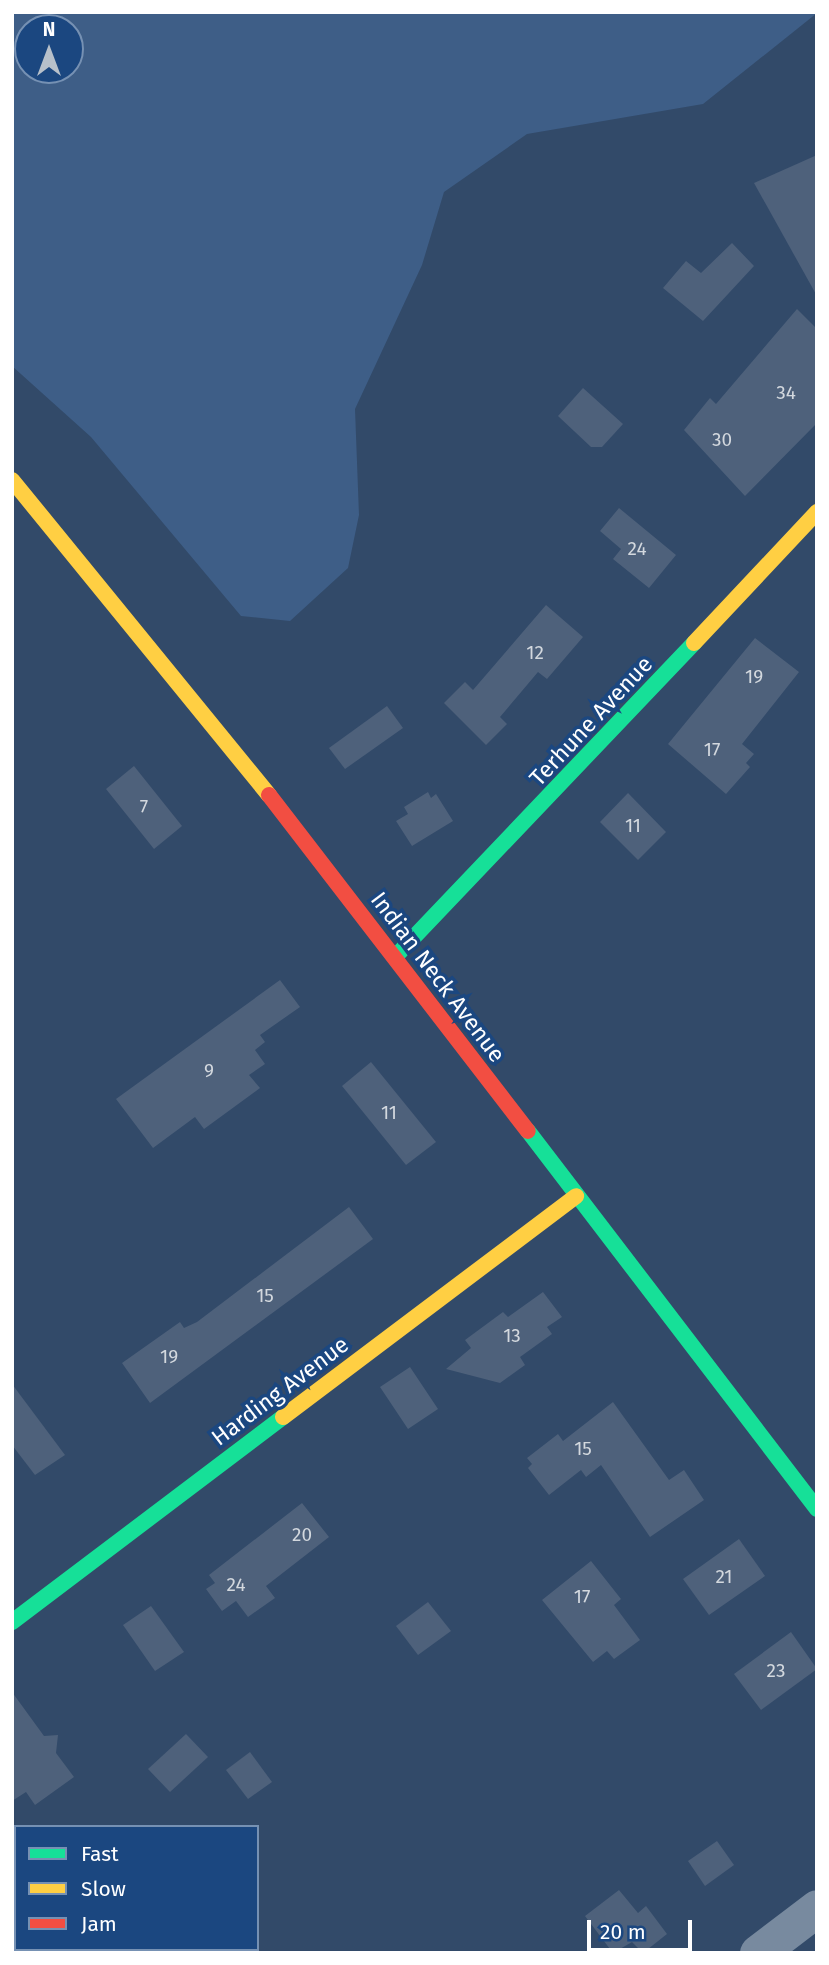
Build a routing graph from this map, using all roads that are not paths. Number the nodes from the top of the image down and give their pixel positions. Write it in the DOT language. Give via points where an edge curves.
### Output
graph roads {
  1 [pos="12,481"];
  2 [pos="817,512"];
  3 [pos="395,957"];
  4 [pos="576,1196"];
  5 [pos="817,1509"];
  6 [pos="12,1622"];
  7 [pos="817,1908"];
  8 [pos="758,1953"];
  1 -- 3 [label="street, Indian Neck Avenue" via="305,839"];
  2 -- 3 [label="street, Terhune Avenue" via="475,878"];
  3 -- 4 [label="street, Indian Neck Avenue"];
  4 -- 5 [label="street, Indian Neck Avenue"];
  4 -- 6 [label="street, Harding Avenue"];
  7 -- 8 [label="street"];
}
